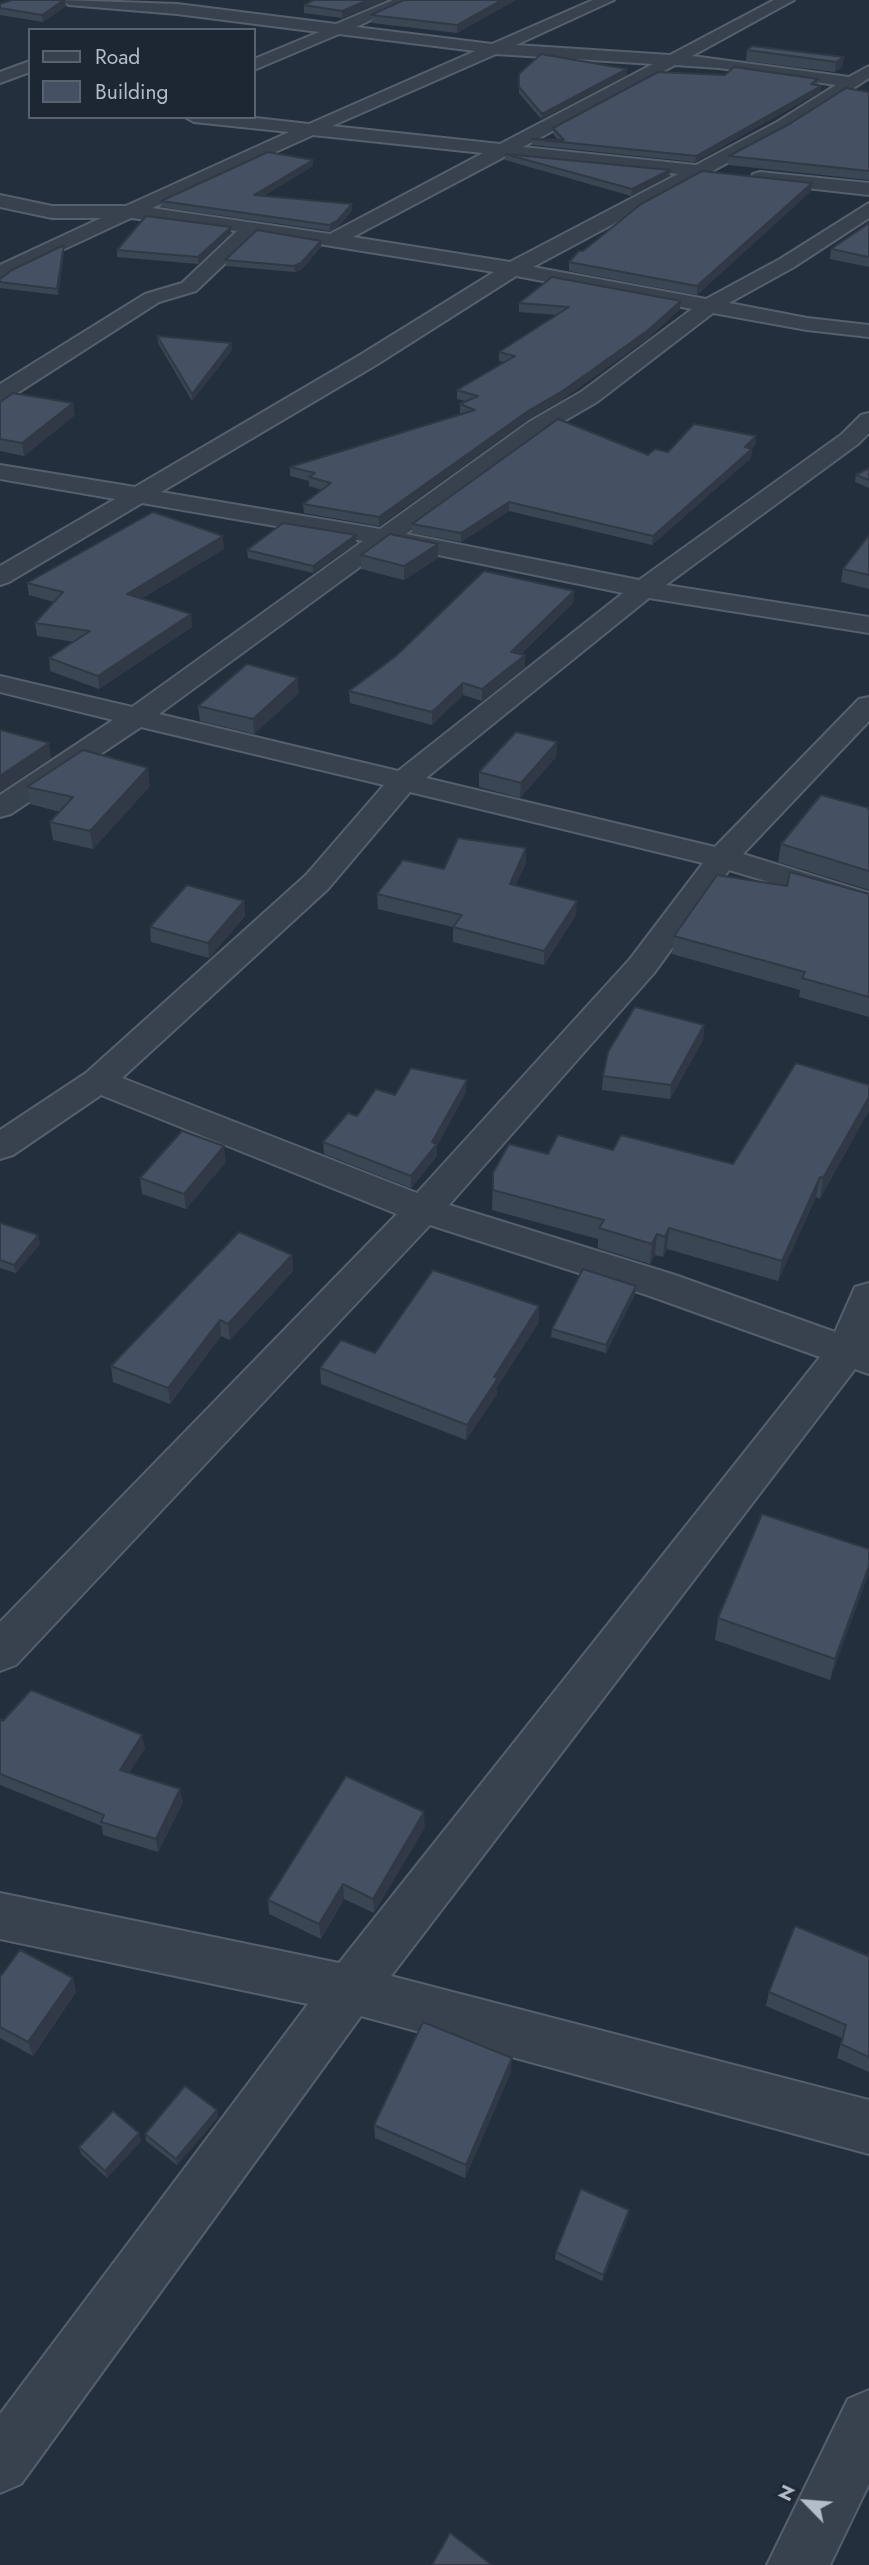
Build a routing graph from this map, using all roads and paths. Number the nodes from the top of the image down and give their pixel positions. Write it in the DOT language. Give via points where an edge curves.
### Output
graph roads {
  1 [pos="69,0"];
  2 [pos="199,0"];
  3 [pos="407,0"];
  4 [pos="606,0"];
  5 [pos="786,0"];
  6 [pos="177,9"];
  7 [pos="145,22"];
  8 [pos="339,29"];
  9 [pos="494,49"];
  10 [pos="670,62"];
  11 [pos="256,64"];
  12 [pos="28,67"];
  13 [pos="0,78"];
  14 [pos="862,78"];
  15 [pos="212,119"];
  16 [pos="309,130"];
  17 [pos="499,151"];
  18 [pos="695,171"];
  19 [pos="869,189"];
  20 [pos="0,201"];
  21 [pos="869,209"];
  22 [pos="127,212"];
  23 [pos="250,229"];
  24 [pos="333,240"];
  25 [pos="513,269"];
  26 [pos="0,273"];
  27 [pos="710,305"];
  28 [pos="869,331"];
  29 [pos="0,394"];
  30 [pos="869,419"];
  31 [pos="0,472"];
  32 [pos="141,494"];
  33 [pos="385,537"];
  34 [pos="0,577"];
  35 [pos="644,589"];
  36 [pos="869,625"];
  37 [pos="0,684"];
  38 [pos="869,705"];
  39 [pos="135,718"];
  40 [pos="402,783"];
  41 [pos="0,808"];
  42 [pos="722,858"];
  43 [pos="869,903"];
  44 [pos="98,1081"];
  45 [pos="0,1147"];
  46 [pos="423,1210"];
  47 [pos="869,1297"];
  48 [pos="858,1356"];
  49 [pos="0,1652"];
  50 [pos="0,1916"];
  51 [pos="350,1989"];
  52 [pos="869,2127"];
  53 [pos="869,2420"];
  54 [pos="0,2463"];
  55 [pos="798,2565"];
  1 -- 6 [label="street"];
  2 -- 6 [label="street"];
  3 -- 8 [label="street"];
  4 -- 9 [label="street"];
  5 -- 10 [label="street"];
  6 -- 7 [label="street"];
  6 -- 8 [label="street"];
  8 -- 9 [label="street"];
  8 -- 11 [label="street"];
  9 -- 10 [label="street"];
  9 -- 16 [label="street"];
  10 -- 14 [label="street"];
  10 -- 17 [label="street"];
  12 -- 13 [label="street"];
  14 -- 18 [label="street"];
  15 -- 16 [label="street"];
  16 -- 17 [label="street"];
  16 -- 22 [label="street"];
  17 -- 18 [label="street"];
  17 -- 24 [label="street"];
  18 -- 19 [label="street"];
  18 -- 25 [label="street"];
  20 -- 22 [label="street" via="51,212"];
  21 -- 27 [label="street" via="788,263"];
  22 -- 23 [label="street"];
  22 -- 26 [label="street"];
  23 -- 24 [label="street"];
  23 -- 29 [label="street" via="189,287 152,298"];
  24 -- 25 [label="street"];
  25 -- 27 [label="street"];
  25 -- 32 [label="street"];
  27 -- 28 [label="street"];
  27 -- 33 [label="street" via="589,397 537,427"];
  30 -- 35 [label="street" via="850,439"];
  31 -- 32 [label="street"];
  32 -- 33 [label="street"];
  32 -- 34 [label="street"];
  33 -- 35 [label="street"];
  33 -- 39 [label="street"];
  35 -- 36 [label="street"];
  35 -- 40 [label="street"];
  37 -- 39 [label="street"];
  38 -- 42 [label="street"];
  39 -- 40 [label="street"];
  39 -- 41 [label="street"];
  40 -- 42 [label="street"];
  40 -- 44 [label="street" via="317,882"];
  42 -- 43 [label="street"];
  42 -- 46 [label="street" via="642,966"];
  44 -- 45 [label="street"];
  44 -- 46 [label="street"];
  46 -- 48 [label="street" via="661,1285"];
  46 -- 49 [label="street"];
  47 -- 48 [label="street"];
  48 -- 51 [label="street"];
  50 -- 51 [label="street"];
  51 -- 52 [label="street"];
  51 -- 54 [label="street"];
  53 -- 55 [label="street"];
}
